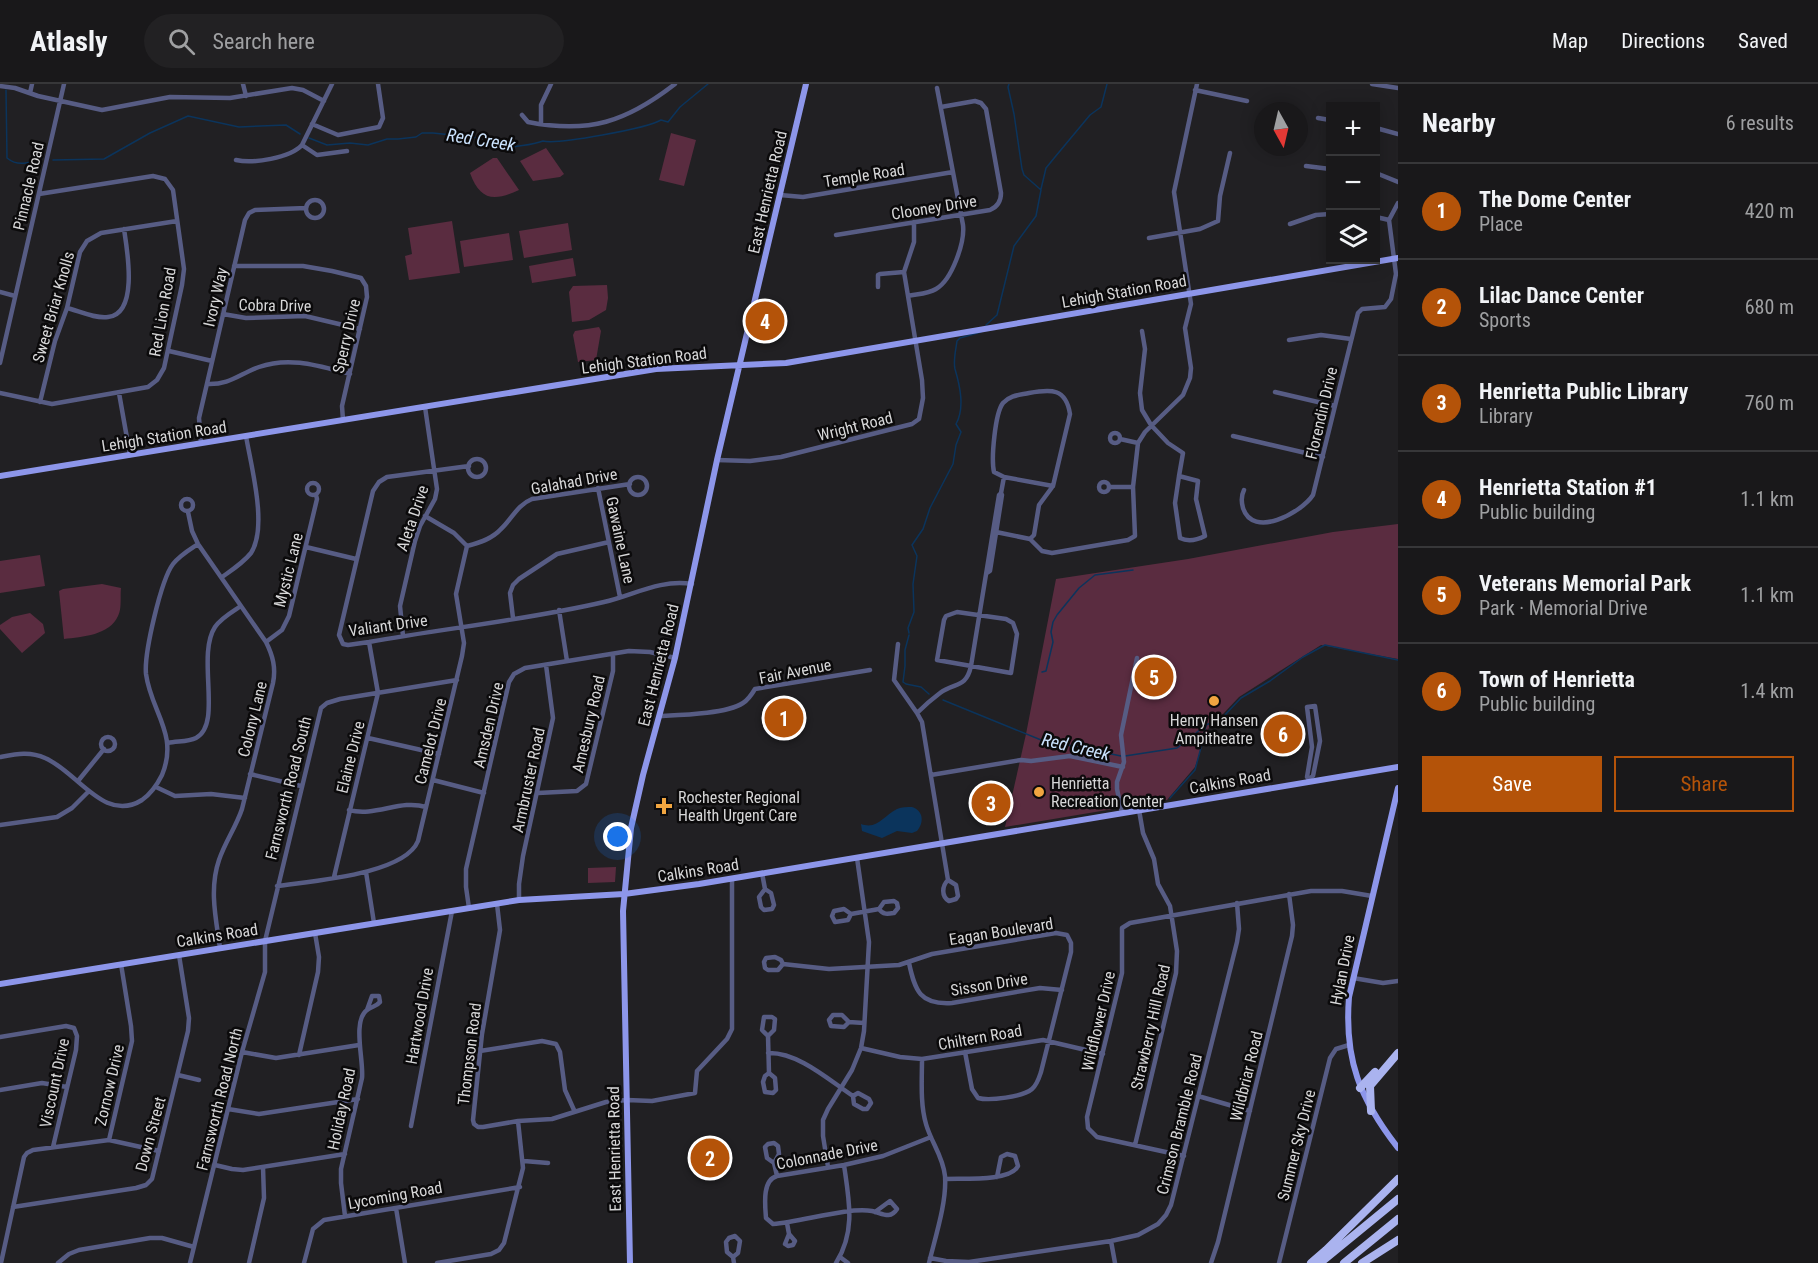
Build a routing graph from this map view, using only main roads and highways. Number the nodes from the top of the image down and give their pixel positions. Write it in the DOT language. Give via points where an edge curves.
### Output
graph roads {
  1 [pos="806,84"];
  2 [pos="1396,258"];
  3 [pos="740,366"];
  4 [pos="0,476"];
  5 [pos="1398,767"];
  6 [pos="1398,788"];
  7 [pos="624,894"];
  8 [pos="0,984"];
  9 [pos="1398,1047"];
  10 [pos="1398,1053"];
  11 [pos="1360,1088"];
  12 [pos="1371,1111"];
  13 [pos="1398,1148"];
  14 [pos="1398,1179"];
  15 [pos="1398,1199"];
  16 [pos="1398,1219"];
  17 [pos="1398,1240"];
  18 [pos="630,1263"];
  19 [pos="1311,1263"];
  20 [pos="1320,1263"];
  21 [pos="1344,1263"];
  22 [pos="1362,1263"];
  1 -- 3 [label="main road, East Henrietta Road"];
  2 -- 3 [label="main road, Lehigh Station Road" via="786,363"];
  3 -- 4 [label="main road, Lehigh Station Road" via="656,369"];
  3 -- 7 [label="main road, East Henrietta Road" via="675,658 633,819"];
  5 -- 7 [label="main road, Calkins Road"];
  6 -- 11 [label="main road, Hylan Drive" via="1347,1016 1349,1046"];
  7 -- 8 [label="main road, Calkins Road" via="519,900"];
  7 -- 18 [label="main road, East Henrietta Road"];
  9 -- 11 [label="highway"];
  10 -- 12 [label="highway" via="1370,1086"];
  11 -- 12 [label="main road, Hylan Drive"];
  12 -- 13 [label="main road, Hylan Drive"];
  14 -- 19 [label="highway"];
  15 -- 20 [label="highway"];
  16 -- 21 [label="highway"];
  17 -- 22 [label="highway"];
}
